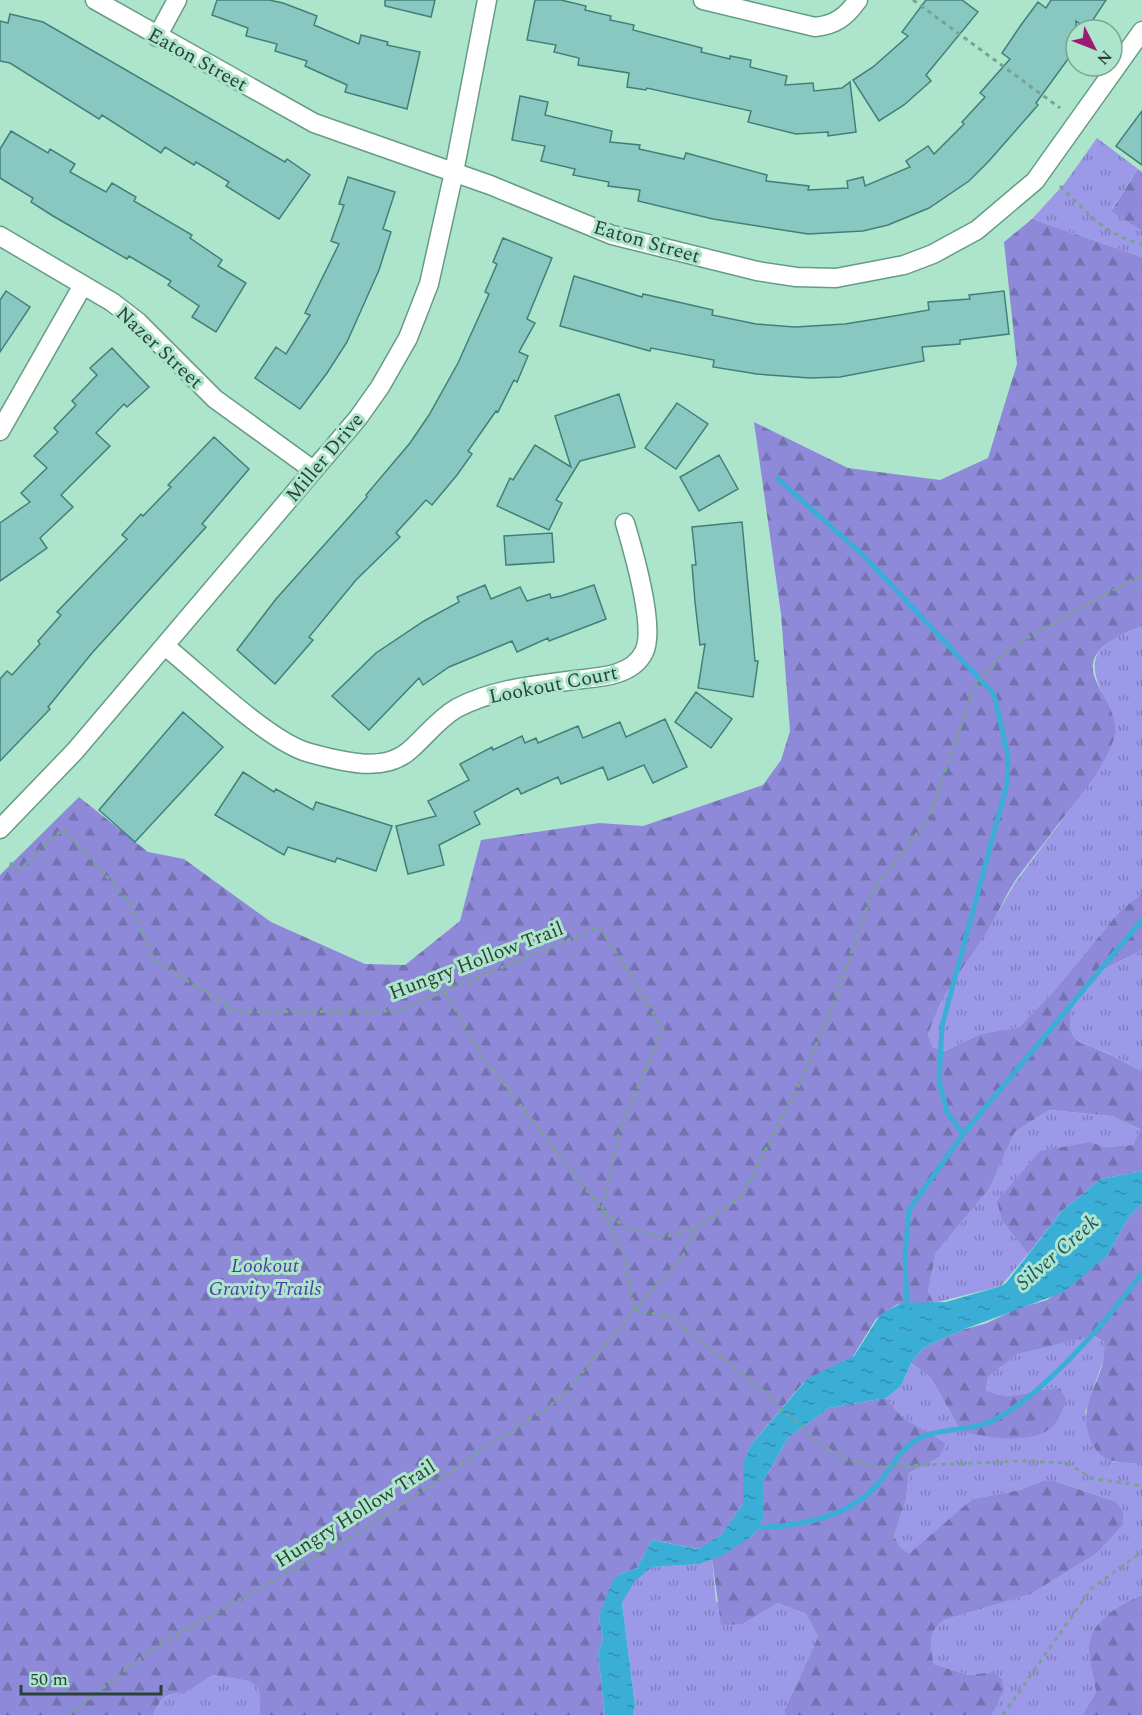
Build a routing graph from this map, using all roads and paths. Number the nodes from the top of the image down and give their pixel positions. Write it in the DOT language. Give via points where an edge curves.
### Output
graph roads {
  1 [pos="95,0"];
  2 [pos="177,0"];
  3 [pos="487,0"];
  4 [pos="704,0"];
  5 [pos="858,0"];
  6 [pos="913,0"];
  7 [pos="1142,31"];
  8 [pos="157,37"];
  9 [pos="1060,108"];
  10 [pos="454,172"];
  11 [pos="1060,186"];
  12 [pos="0,236"];
  13 [pos="1142,244"];
  14 [pos="83,285"];
  15 [pos="0,431"];
  16 [pos="313,470"];
  17 [pos="625,524"];
  18 [pos="1142,574"];
  19 [pos="165,646"];
  20 [pos="0,829"];
  21 [pos="10,863"];
  22 [pos="445,992"];
  23 [pos="602,1210"];
  24 [pos="696,1227"];
  25 [pos="634,1310"];
  26 [pos="1142,1486"];
  27 [pos="1142,1552"];
  28 [pos="69,1715"];
  29 [pos="1003,1715"];
  1 -- 8 [label="street, Eaton Street"];
  2 -- 8 [label="street"];
  3 -- 10 [label="street, Miller Drive"];
  4 -- 5 [label="street" via="814,27 830,26"];
  6 -- 9 [label="path"];
  7 -- 10 [label="street, Eaton Street" via="1035,181 1017,199 977,230 933,254 867,273 836,278 756,271 612,235"];
  8 -- 10 [label="street, Eaton Street" via="314,123"];
  10 -- 16 [label="street, Miller Drive" via="431,276 408,338 375,395"];
  11 -- 13 [label="path" via="1105,230"];
  12 -- 14 [label="street, Nazer Street"];
  14 -- 15 [label="street"];
  14 -- 16 [label="street, Nazer Street" via="138,322 214,399"];
  16 -- 19 [label="street, Miller Drive"];
  17 -- 19 [label="street, Lookout Court" via="640,573 647,641 639,660 619,673 511,689 469,702 443,718 395,760 379,764 361,762 309,753 290,745"];
  18 -- 24 [label="path" via="1015,645 989,668 973,690 929,818 873,891 809,1064 748,1186 742,1196"];
  19 -- 20 [label="street, Miller Drive" via="48,781"];
  21 -- 22 [label="path, Hungry Hollow Trail" via="18,870 63,829 129,900 154,960 238,1012 397,1011"];
  22 -- 23 [label="path" via="480,1053"];
  22 -- 23 [label="path, Hungry Hollow Trail" via="600,927 663,1029 619,1132"];
  23 -- 24 [label="path" via="627,1228 665,1238"];
  23 -- 25 [label="path" via="625,1258"];
  24 -- 25 [label="path, Hungry Hollow Trail" via="682,1258"];
  25 -- 26 [label="path" via="670,1317 768,1395 804,1430 844,1458 876,1467 1067,1463 1090,1478"];
  25 -- 28 [label="path, Hungry Hollow Trail" via="561,1398 361,1531 152,1649"];
  27 -- 29 [label="path" via="1091,1589"];
}
